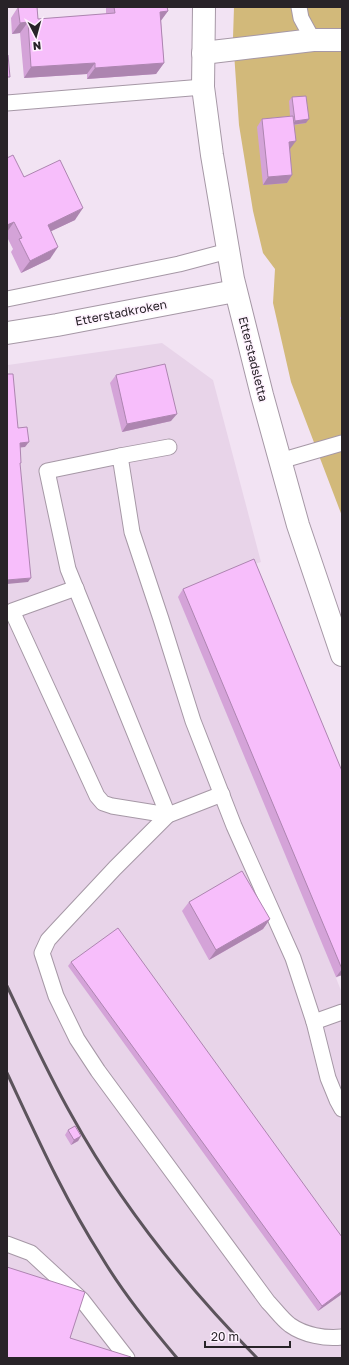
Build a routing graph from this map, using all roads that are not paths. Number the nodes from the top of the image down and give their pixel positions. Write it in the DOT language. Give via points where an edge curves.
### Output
graph roads {
  1 [pos="204,7"];
  2 [pos="299,7"];
  3 [pos="313,40"];
  4 [pos="342,40"];
  5 [pos="204,53"];
  6 [pos="203,87"];
  7 [pos="7,103"];
  8 [pos="228,251"];
  9 [pos="235,291"];
  10 [pos="7,299"];
  11 [pos="7,333"];
  12 [pos="342,443"];
  13 [pos="169,447"];
  14 [pos="120,456"];
  15 [pos="280,461"];
  16 [pos="76,588"];
  17 [pos="10,611"];
  18 [pos="342,655"];
  19 [pos="222,794"];
  20 [pos="168,815"];
  21 [pos="342,1012"];
  22 [pos="314,1022"];
  23 [pos="342,1109"];
  24 [pos="7,1244"];
  25 [pos="342,1337"];
  26 [pos="127,1358"];
  1 -- 5 [label="street, Etterstadsletta"];
  2 -- 3 [label="lane" via="301,18"];
  3 -- 4 [label="street"];
  3 -- 5 [label="street"];
  5 -- 6 [label="street, Etterstadsletta"];
  6 -- 7 [label="lane"];
  6 -- 8 [label="street, Etterstadsletta"];
  8 -- 9 [label="street, Etterstadsletta"];
  8 -- 10 [label="lane" via="179,264"];
  9 -- 11 [label="street, Etterstadkroken"];
  9 -- 15 [label="street, Etterstadsletta"];
  12 -- 15 [label="lane"];
  13 -- 14 [label="lane"];
  14 -- 16 [label="lane" via="47,471 68,569"];
  14 -- 19 [label="lane" via="132,532 193,721"];
  15 -- 18 [label="street, Etterstadsletta" via="298,525"];
  16 -- 17 [label="lane"];
  16 -- 20 [label="lane"];
  17 -- 20 [label="lane" via="97,796 103,803 112,806"];
  19 -- 20 [label="lane"];
  19 -- 22 [label="lane" via="292,958"];
  20 -- 25 [label="lane" via="48,940 42,953 47,970 56,996 77,1039 268,1302 297,1329 322,1337"];
  21 -- 22 [label="lane"];
  22 -- 23 [label="lane" via="328,1078"];
  24 -- 26 [label="lane" via="31,1253 82,1300"];
}
